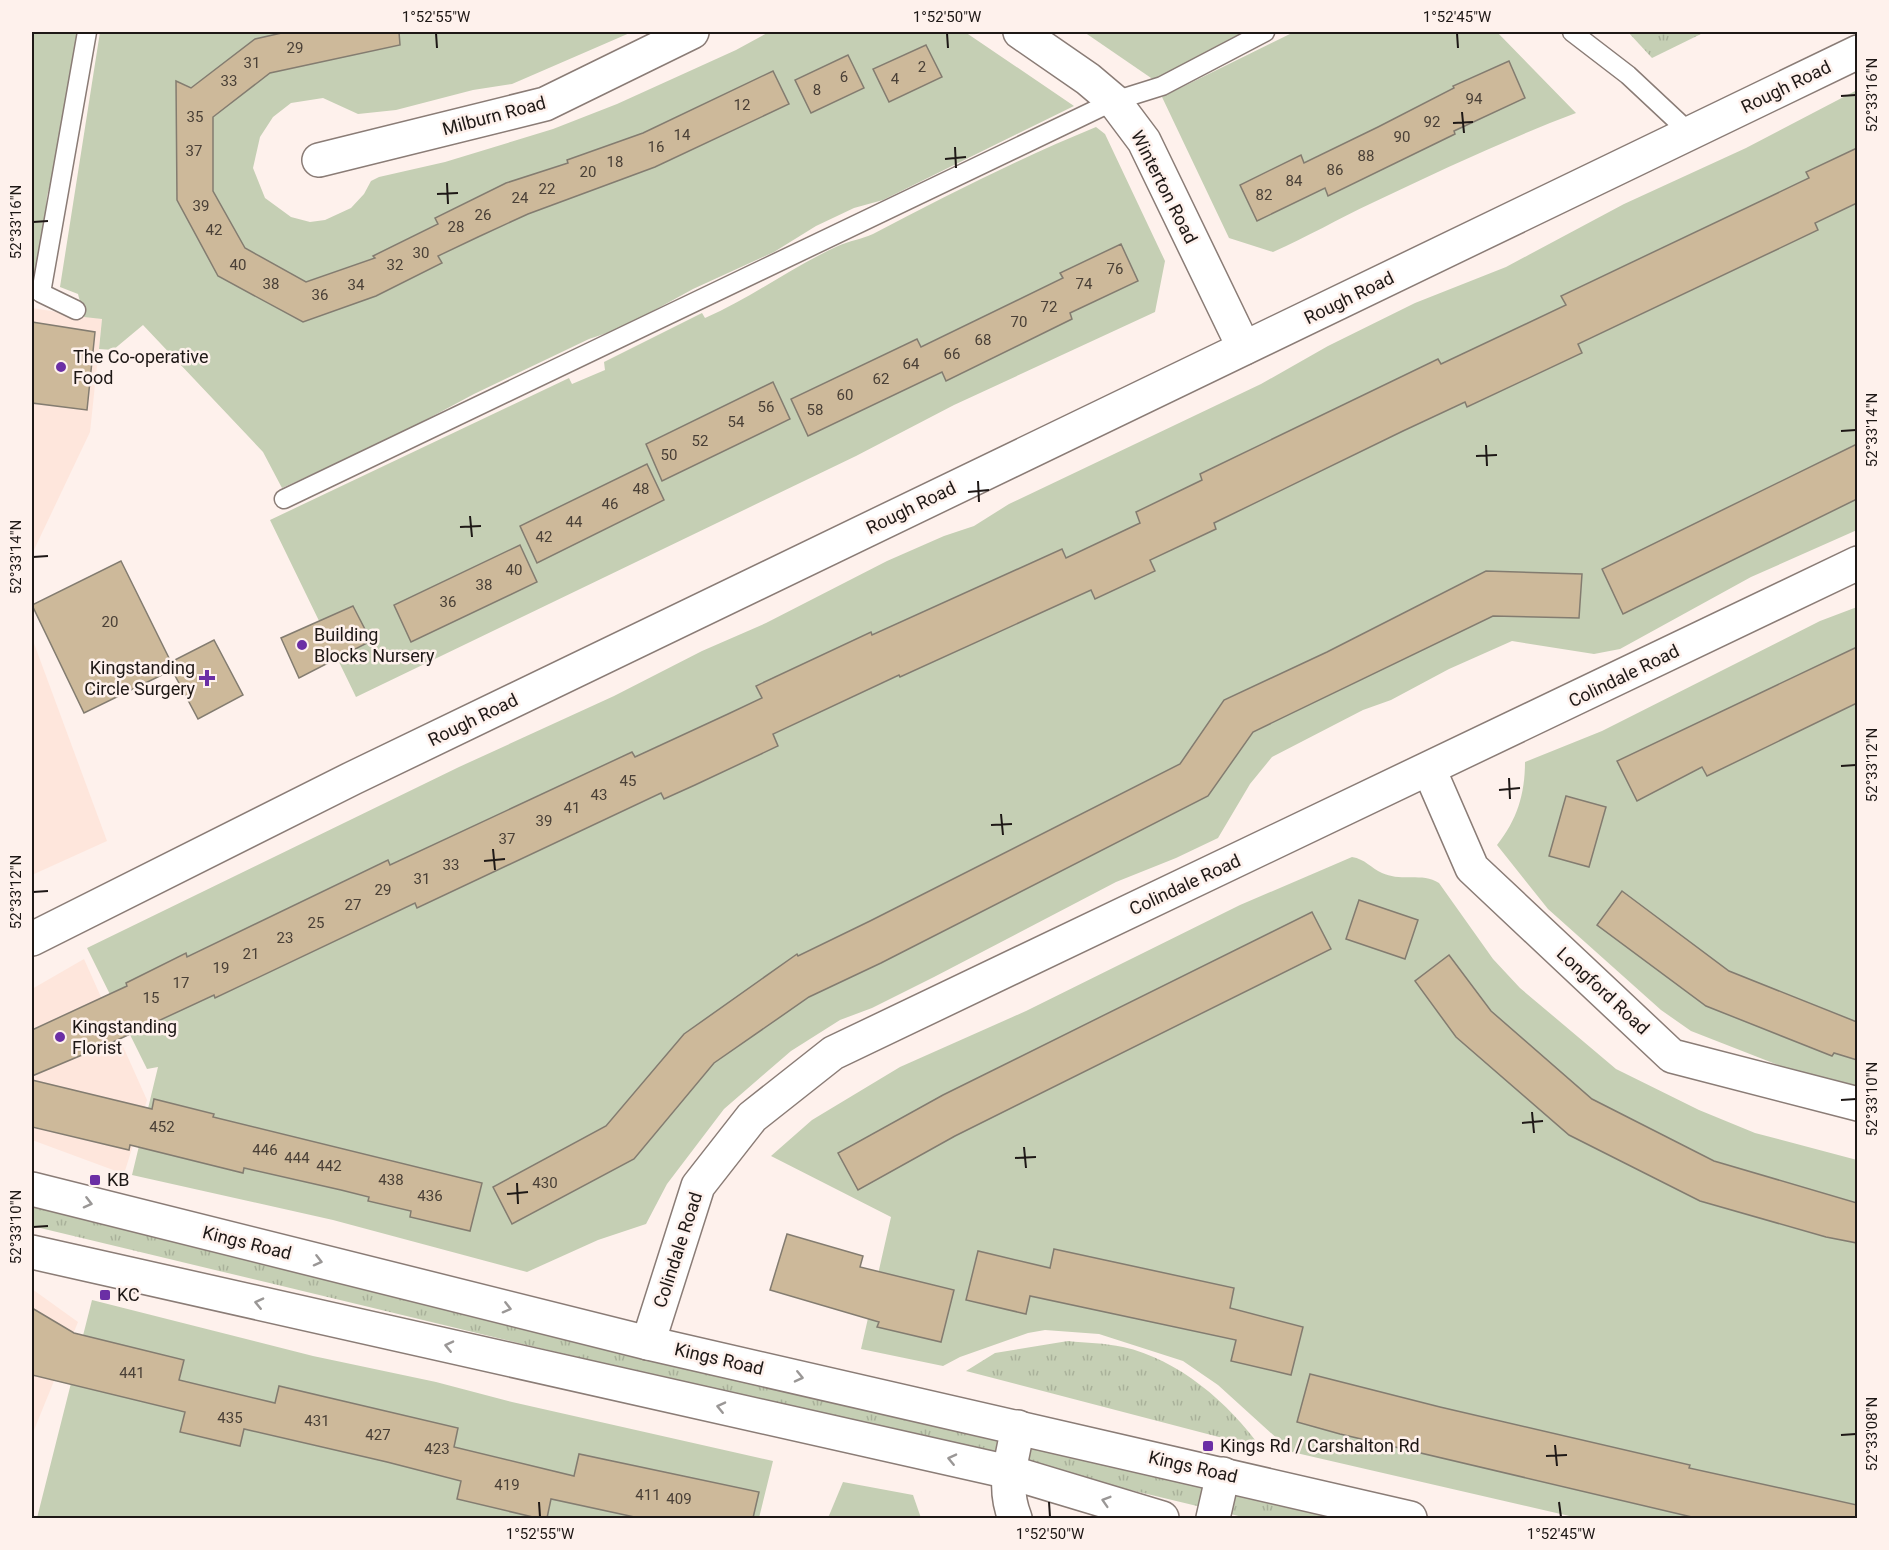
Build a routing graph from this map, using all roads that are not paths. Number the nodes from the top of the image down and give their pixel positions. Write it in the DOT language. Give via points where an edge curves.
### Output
graph roads {
  1 [pos="87,32"];
  2 [pos="692,32"];
  3 [pos="1020,32"];
  4 [pos="1265,32"];
  5 [pos="1572,32"];
  6 [pos="1857,52"];
  7 [pos="1113,101"];
  8 [pos="1690,133"];
  9 [pos="319,160"];
  10 [pos="76,310"];
  11 [pos="1244,348"];
  12 [pos="284,499"];
  13 [pos="1857,563"];
  14 [pos="1430,769"];
  15 [pos="32,939"];
  16 [pos="1857,1104"];
  17 [pos="32,1189"];
  18 [pos="32,1252"];
  19 [pos="648,1343"];
  20 [pos="1018,1427"];
  21 [pos="1010,1472"];
  22 [pos="1223,1474"];
  23 [pos="1015,1518"];
  24 [pos="1162,1518"];
  25 [pos="1213,1518"];
  26 [pos="1410,1518"];
  1 -- 10 [label="lane" via="41,293"];
  2 -- 9 [label="street, Milburn Road" via="545,104"];
  3 -- 7 [label="street, Winterton Road"];
  4 -- 7 [label="lane" via="1162,86"];
  5 -- 8 [label="lane" via="1628,75"];
  6 -- 8 [label="street, Rough Road"];
  7 -- 11 [label="street, Winterton Road" via="1144,141"];
  7 -- 12 [label="lane"];
  8 -- 11 [label="street, Rough Road"];
  11 -- 15 [label="street, Rough Road" via="311,799"];
  13 -- 14 [label="street, Colindale Road"];
  14 -- 16 [label="street, Longford Road" via="1472,868 1672,1056"];
  14 -- 19 [label="street, Colindale Road" via="833,1053 752,1118 698,1186"];
  17 -- 19 [label="street, Kings Road, one-way"];
  21 -- 18 [label="street, one-way"];
  19 -- 20 [label="street, Kings Road, one-way"];
  20 -- 21 [label="street"];
  20 -- 22 [label="street, Kings Road"];
  21 -- 23 [label="street" via="1008,1500"];
  24 -- 21 [label="street, one-way"];
  22 -- 25 [label="street"];
  22 -- 26 [label="street, Kings Road"];
}
